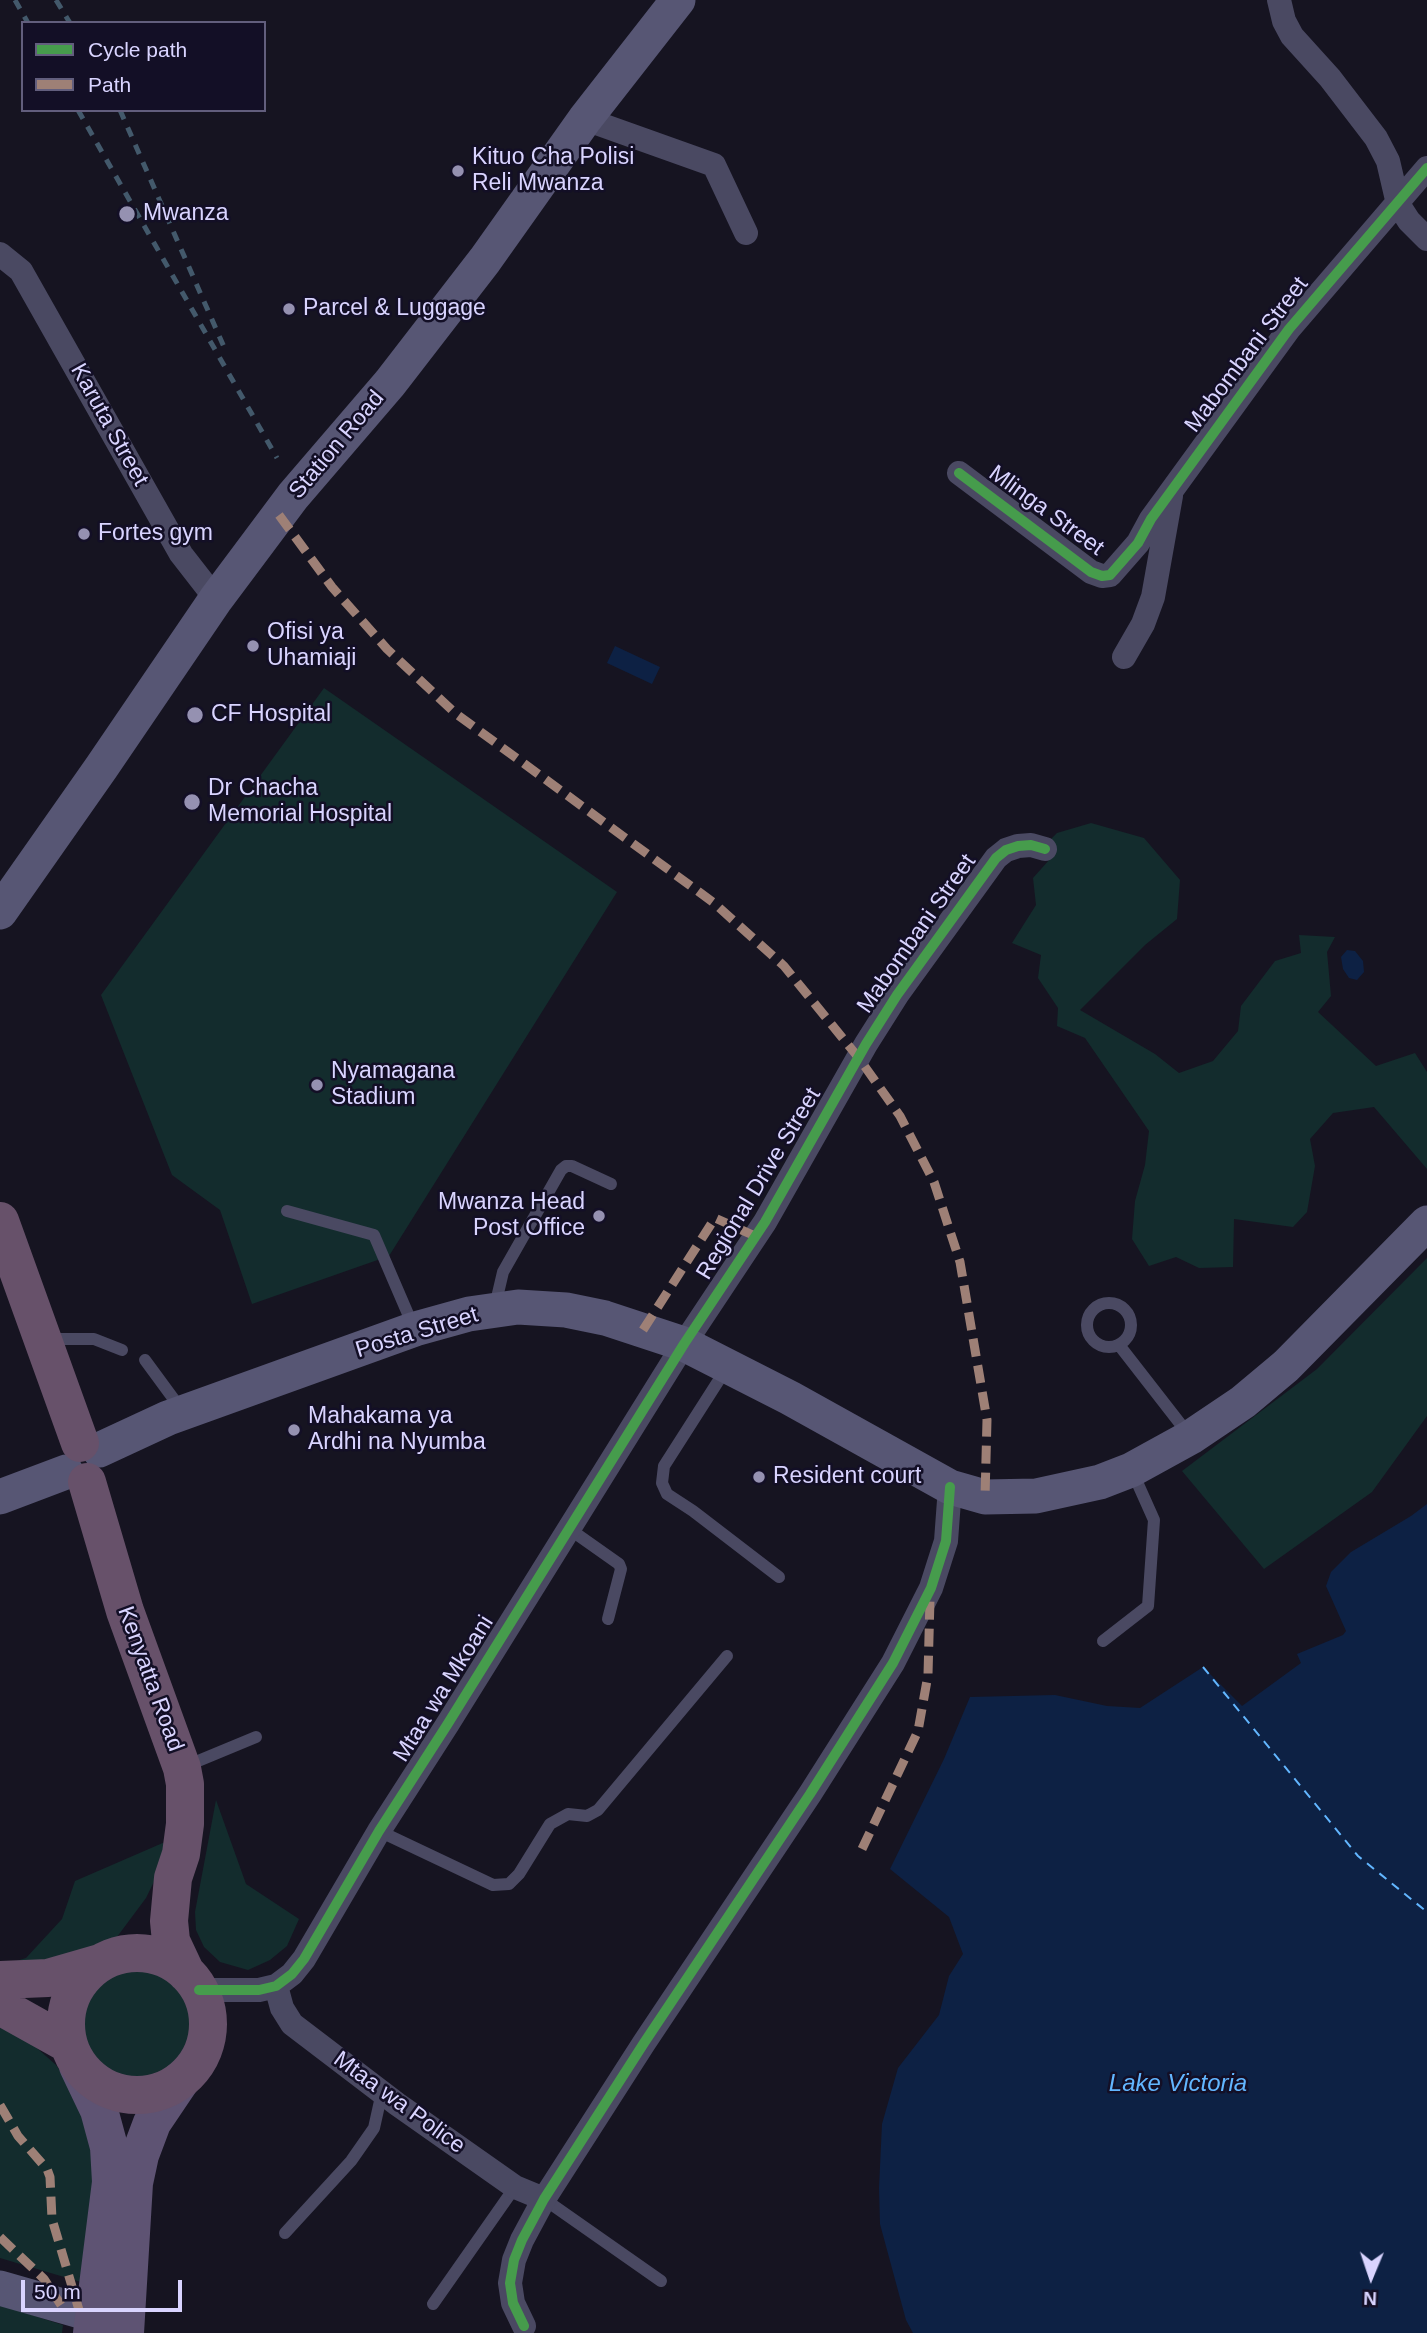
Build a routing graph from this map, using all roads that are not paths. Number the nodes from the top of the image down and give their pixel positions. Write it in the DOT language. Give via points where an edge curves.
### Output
graph roads {
  1 [pos="678,0"];
  2 [pos="1279,0"];
  3 [pos="585,119"];
  4 [pos="1427,168"];
  5 [pos="1398,204"];
  6 [pos="746,233"];
  7 [pos="1427,239"];
  8 [pos="0,254"];
  9 [pos="959,473"];
  10 [pos="1172,492"];
  11 [pos="1138,544"];
  12 [pos="1163,548"];
  13 [pos="1110,575"];
  14 [pos="216,598"];
  15 [pos="1124,657"];
  16 [pos="1045,849"];
  17 [pos="3,904"];
  18 [pos="866,1044"];
  19 [pos="611,1184"];
  20 [pos="287,1212"];
  21 [pos="0,1221"];
  22 [pos="1427,1223"];
  23 [pos="495,1310"];
  24 [pos="415,1329"];
  25 [pos="43,1339"];
  26 [pos="684,1344"];
  27 [pos="1119,1345"];
  28 [pos="122,1350"];
  29 [pos="145,1360"];
  30 [pos="729,1366"];
  31 [pos="184,1413"];
  32 [pos="1191,1437"];
  33 [pos="83,1462"];
  34 [pos="1131,1470"];
  35 [pos="950,1487"];
  36 [pos="0,1497"];
  37 [pos="568,1528"];
  38 [pos="779,1577"];
  39 [pos="608,1619"];
  40 [pos="1102,1641"];
  41 [pos="727,1656"];
  42 [pos="256,1737"];
  43 [pos="182,1768"];
  44 [pos="379,1831"];
  45 [pos="173,1878"];
  46 [pos="110,1959"];
  47 [pos="0,1980"];
  48 [pos="192,1981"];
  49 [pos="276,1986"];
  50 [pos="0,2006"];
  51 [pos="73,2055"];
  52 [pos="181,2080"];
  53 [pos="382,2092"];
  54 [pos="515,2187"];
  55 [pos="544,2199"];
  56 [pos="285,2233"];
  57 [pos="661,2281"];
  58 [pos="0,2288"];
  59 [pos="433,2304"];
  60 [pos="524,2326"];
  61 [pos="104,2327"];
  1 -- 3 [label="main road, Station Road"];
  2 -- 5 [label="street" via="1292,36 1376,138 1388,161"];
  3 -- 6 [label="street" via="714,165"];
  3 -- 14 [label="main road, Station Road" via="485,260"];
  4 -- 5 [label="street, Mabombani Street"];
  5 -- 7 [label="street"];
  5 -- 10 [label="street, Mabombani Street" via="1289,329"];
  8 -- 14 [label="street, Karuta Street" via="21,271 181,554"];
  9 -- 13 [label="street, Mlinga Street" via="1091,572"];
  10 -- 11 [label="street, Mabombani Street"];
  10 -- 12 [label="street, Mabombani Street"];
  11 -- 12 [label="street"];
  11 -- 13 [label="street, Mabombani Street"];
  12 -- 15 [label="street, Mabombani Street" via="1153,597"];
  14 -- 17 [label="main road, Station Road"];
  16 -- 18 [label="street, Mabombani Street" via="1018,846 996,858"];
  18 -- 26 [label="street, Regional Drive Street" via="765,1222"];
  19 -- 23 [label="lane" via="572,1166 561,1170 503,1272"];
  20 -- 24 [label="lane" via="374,1235"];
  21 -- 25 [label="highway, Kenyatta Road"];
  22 -- 32 [label="main road, Posta Street" via="1286,1366"];
  23 -- 24 [label="main road, Posta Street"];
  23 -- 26 [label="main road, Posta Street" via="566,1310"];
  24 -- 31 [label="main road, Posta Street"];
  25 -- 28 [label="lane" via="94,1339"];
  25 -- 33 [label="highway, Kenyatta Road"];
  26 -- 30 [label="main road, Posta Street"];
  26 -- 37 [label="street, Mtaa wa Mkoani"];
  27 -- 32 [label="lane"];
  29 -- 31 [label="lane"];
  30 -- 35 [label="main road, Posta Street"];
  30 -- 38 [label="lane" via="664,1466 662,1483 667,1494"];
  31 -- 33 [label="main road, Posta Street"];
  32 -- 34 [label="main road, Posta Street"];
  33 -- 36 [label="main road, Posta Street"];
  33 -- 43 [label="highway, Kenyatta Road" via="125,1611"];
  34 -- 35 [label="main road, Posta Street" via="1036,1496 985,1497"];
  34 -- 40 [label="lane" via="1154,1520 1148,1606"];
  35 -- 55 [label="street" via="946,1541 931,1588 893,1663"];
  37 -- 39 [label="lane" via="619,1564"];
  37 -- 44 [label="street, Mtaa wa Mkoani"];
  41 -- 44 [label="lane" via="598,1810 587,1816 568,1814 550,1824 509,1884 493,1885"];
  42 -- 43 [label="lane"];
  43 -- 45 [label="highway, Kenyatta Road" via="185,1824"];
  44 -- 49 [label="street, Mtaa wa Mkoani" via="304,1959"];
  45 -- 46 [label="highway, Kenyatta Road"];
  45 -- 48 [label="highway, Kenyatta Road" via="171,1941"];
  46 -- 47 [label="highway" via="48,1978"];
  46 -- 48 [label="highway" via="145,1954 169,1961"];
  46 -- 51 [label="highway" via="84,1976 71,1996 65,2020"];
  48 -- 49 [label="street" via="259,1990"];
  48 -- 52 [label="highway" via="207,2013 207,2038 198,2062"];
  49 -- 53 [label="street, Mtaa wa Police" via="292,2024"];
  50 -- 51 [label="highway"];
  51 -- 52 [label="highway" via="104,2088 131,2095 159,2092"];
  51 -- 61 [label="main road" via="99,2110 109,2147"];
  52 -- 61 [label="main road" via="152,2123 140,2155"];
  53 -- 54 [label="street, Mtaa wa Police"];
  53 -- 56 [label="lane" via="374,2128 351,2161"];
  54 -- 55 [label="street, Mtaa wa Police"];
  54 -- 59 [label="lane"];
  55 -- 57 [label="lane"];
  55 -- 60 [label="street" via="518,2250 510,2283"];
  58 -- 61 [label="main road"];
}
